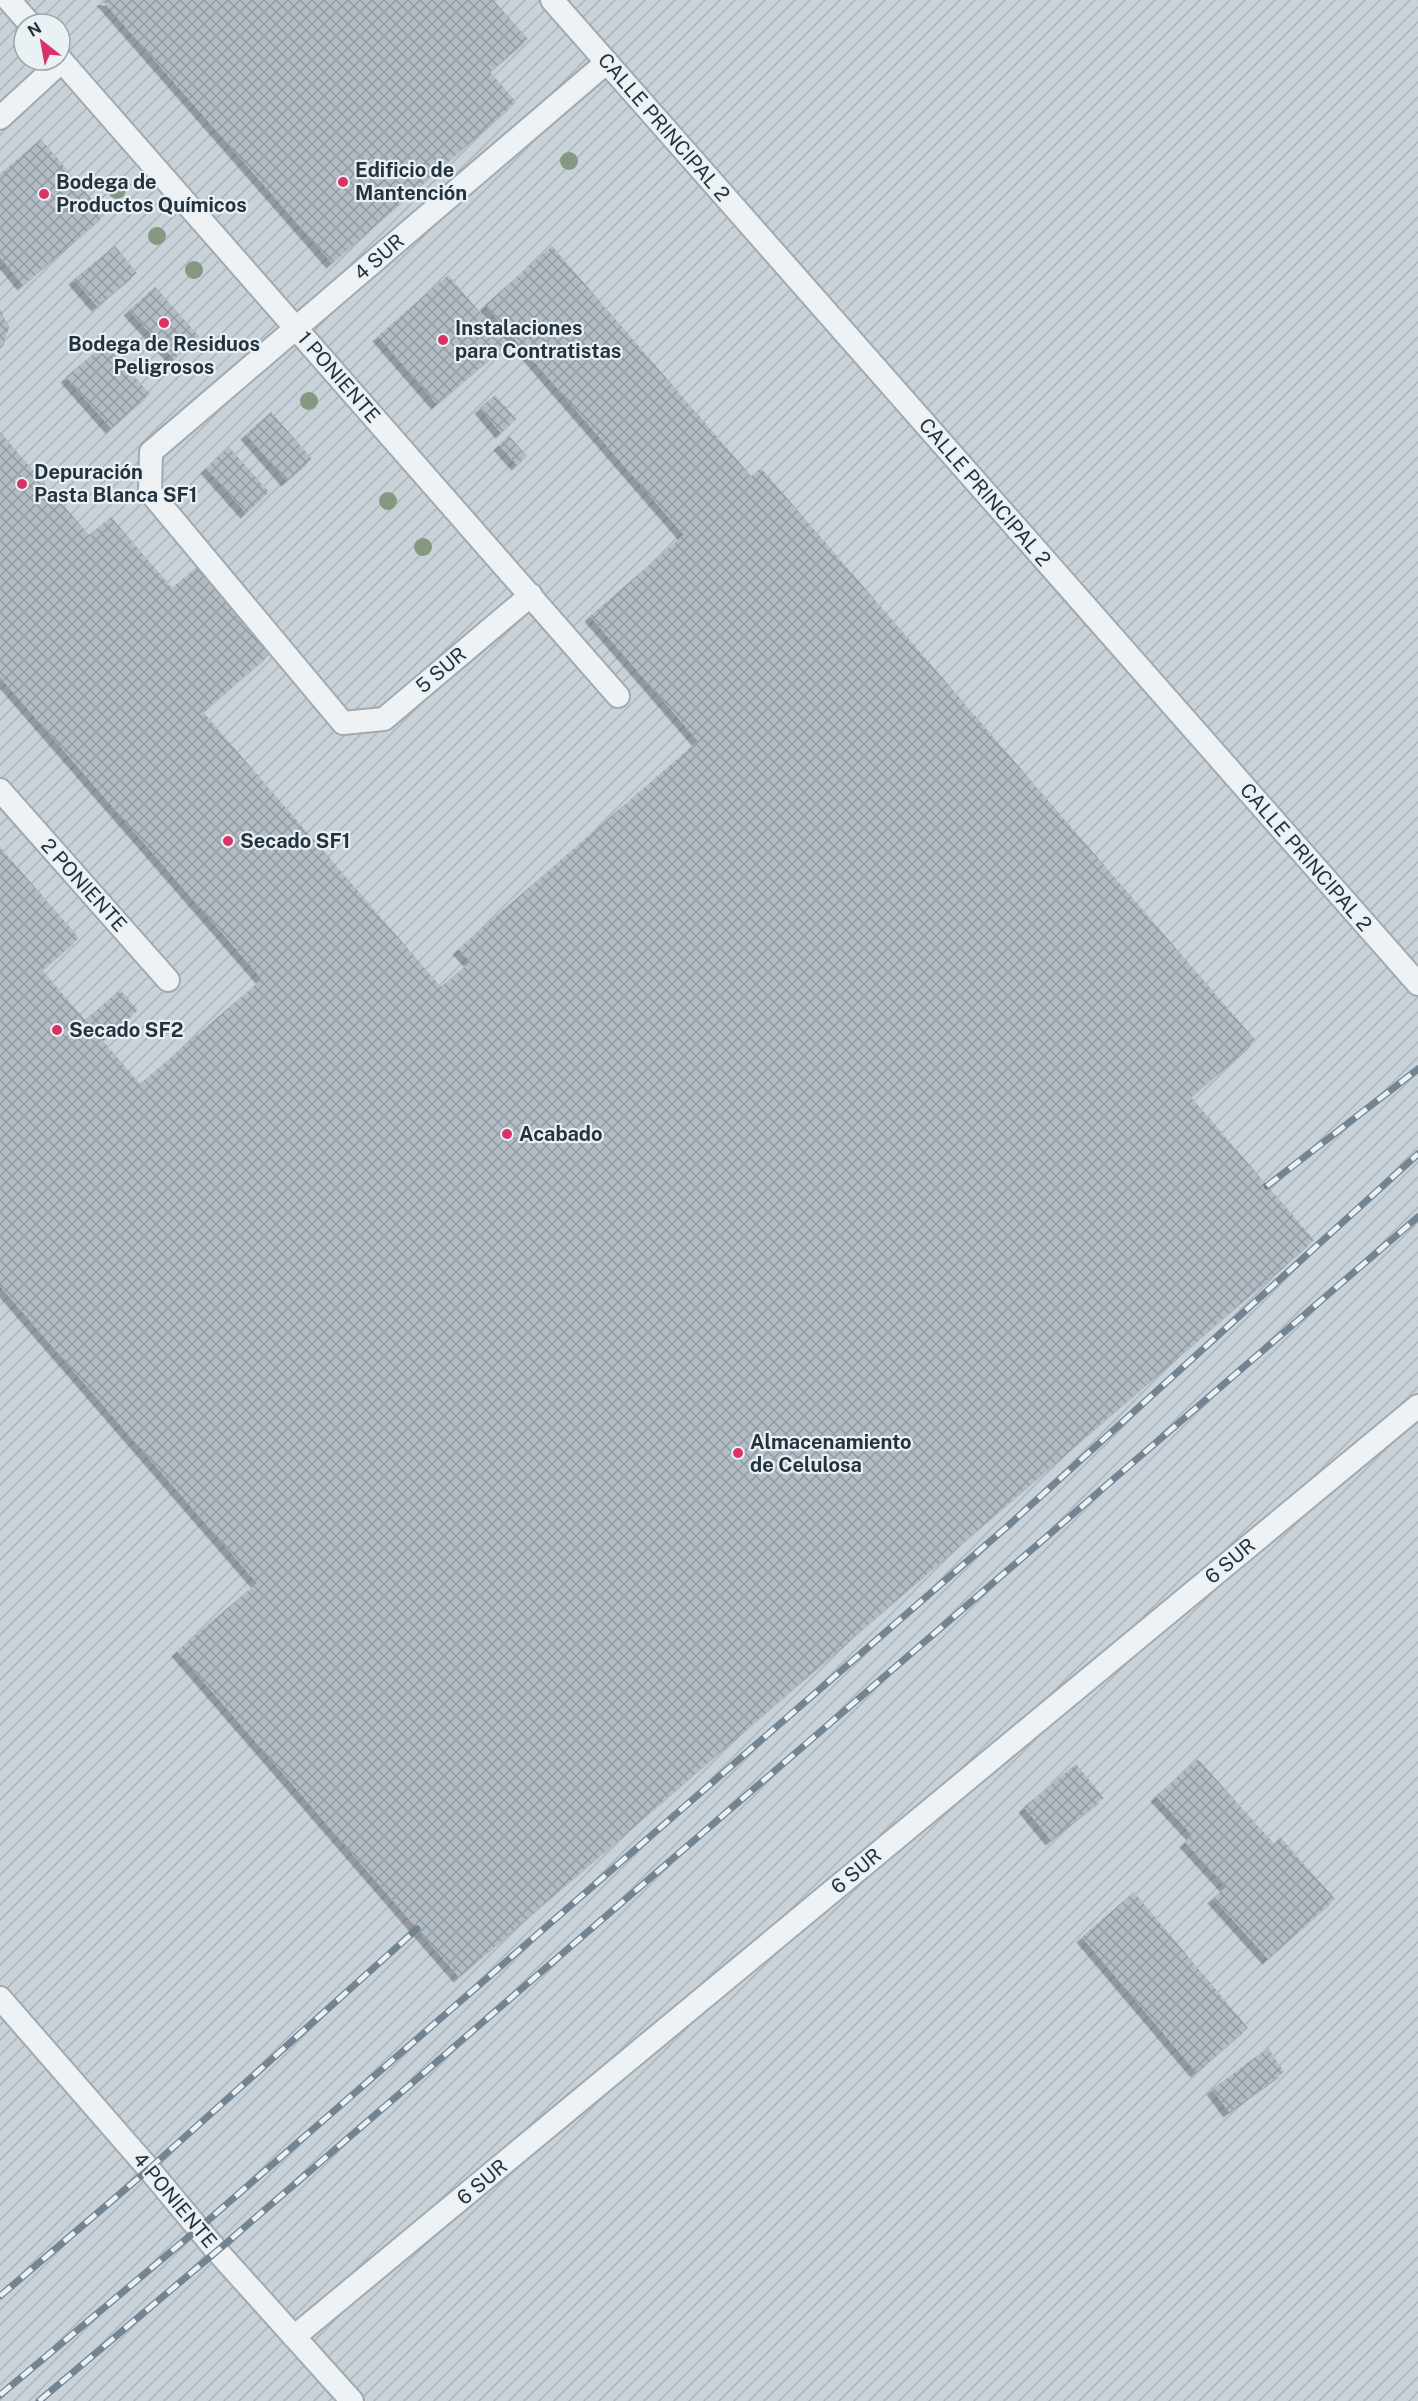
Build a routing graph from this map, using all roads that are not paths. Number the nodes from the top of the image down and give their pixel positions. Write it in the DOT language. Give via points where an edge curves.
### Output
graph roads {
  1 [pos="9,0"];
  2 [pos="552,0"];
  3 [pos="20,12"];
  4 [pos="608,62"];
  5 [pos="48,72"];
  6 [pos="72,72"];
  7 [pos="0,118"];
  8 [pos="297,328"];
  9 [pos="531,595"];
  10 [pos="618,696"];
  11 [pos="343,723"];
  12 [pos="0,790"];
  13 [pos="168,980"];
  14 [pos="1418,984"];
  15 [pos="1418,1406"];
  16 [pos="0,1998"];
  17 [pos="294,2337"];
  18 [pos="352,2401"];
  1 -- 3 [label="lane"];
  2 -- 4 [label="lane, CALLE PRINCIPAL 2"];
  4 -- 8 [label="lane, 4 SUR"];
  4 -- 14 [label="lane, CALLE PRINCIPAL 2"];
  5 -- 7 [label="lane"];
  6 -- 8 [label="lane, 1 PONIENTE"];
  8 -- 9 [label="lane, 1 PONIENTE"];
  8 -- 11 [label="lane, 4 SUR" via="151,452 150,492"];
  9 -- 10 [label="lane, 1 PONIENTE"];
  9 -- 11 [label="lane, 5 SUR" via="384,719"];
  12 -- 13 [label="lane, 2 PONIENTE"];
  15 -- 17 [label="lane, 6 SUR"];
  16 -- 17 [label="lane, 4 PONIENTE"];
  17 -- 18 [label="lane, 4 PONIENTE"];
}
